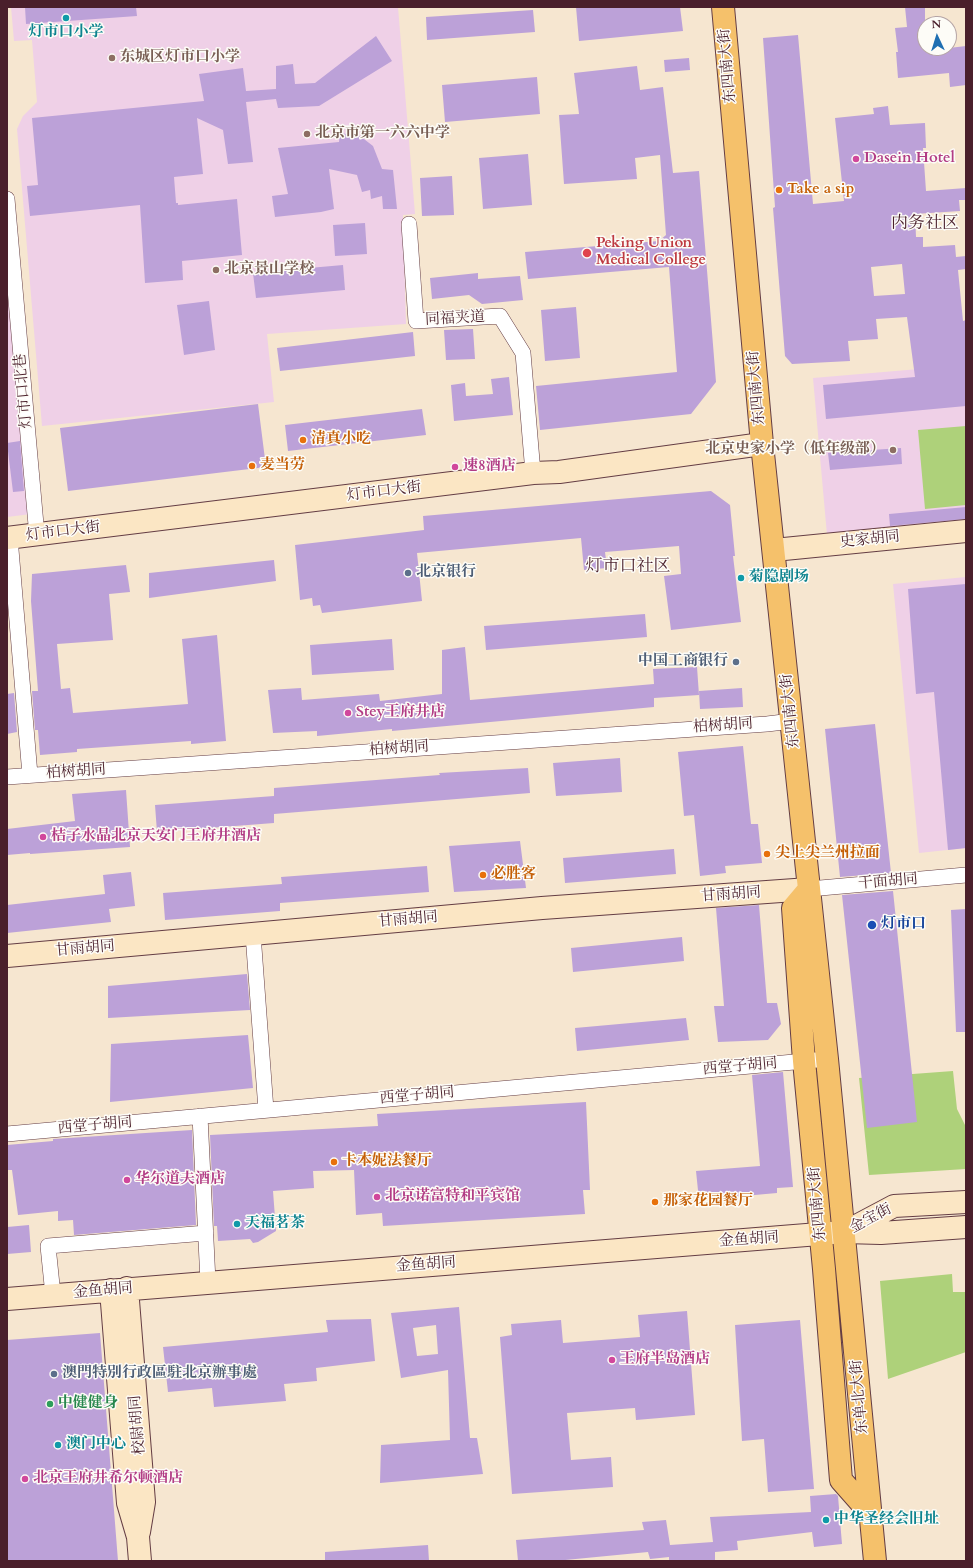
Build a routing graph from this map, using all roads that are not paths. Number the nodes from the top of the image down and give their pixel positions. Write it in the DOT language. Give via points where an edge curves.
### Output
graph roads {
  1 [pos="723,7"];
  2 [pos="7,199"];
  3 [pos="409,224"];
  4 [pos="762,444"];
  5 [pos="533,473"];
  6 [pos="966,531"];
  7 [pos="37,536"];
  8 [pos="8,538"];
  9 [pos="966,542"];
  10 [pos="774,554"];
  11 [pos="792,721"];
  12 [pos="30,775"];
  13 [pos="7,777"];
  14 [pos="966,875"];
  15 [pos="809,889"];
  16 [pos="253,934"];
  17 [pos="7,956"];
  18 [pos="827,1059"];
  19 [pos="804,1061"];
  20 [pos="266,1110"];
  21 [pos="200,1116"];
  22 [pos="7,1134"];
  23 [pos="966,1202"];
  24 [pos="966,1227"];
  25 [pos="844,1232"];
  26 [pos="206,1233"];
  27 [pos="821,1234"];
  28 [pos="208,1282"];
  29 [pos="119,1289"];
  30 [pos="53,1295"];
  31 [pos="7,1299"];
  32 [pos="871,1514"];
  33 [pos="140,1561"];
  34 [pos="875,1561"];
  1 -- 4 [label="main road, 东四南大街"];
  2 -- 7 [label="street, 灯市口北巷"];
  3 -- 5 [label="street, 同福夹道" via="416,321 500,316 523,353"];
  4 -- 5 [label="street, 灯市口大街" via="559,472"];
  4 -- 10 [label="main road, 东四南大街"];
  5 -- 7 [label="street, 灯市口大街"];
  6 -- 10 [label="street, 史家胡同"];
  7 -- 8 [label="street, 灯市口大街"];
  8 -- 12 [label="street"];
  9 -- 10 [label="street"];
  10 -- 11 [label="main road, 东四南大街"];
  11 -- 12 [label="street, 柏树胡同"];
  11 -- 15 [label="main road, 东四南大街"];
  12 -- 13 [label="street, 柏树胡同"];
  14 -- 15 [label="street, 干面胡同"];
  15 -- 16 [label="street, 甘雨胡同" via="542,908"];
  15 -- 18 [label="main road, 东四南大街"];
  15 -- 19 [label="main road, 东四南大街" via="794,908"];
  16 -- 17 [label="street, 甘雨胡同"];
  16 -- 20 [label="street"];
  18 -- 19 [label="street, 西堂子胡同"];
  18 -- 25 [label="main road, 东四南大街"];
  19 -- 20 [label="street, 西堂子胡同"];
  19 -- 27 [label="main road, 东四南大街"];
  20 -- 21 [label="street, 西堂子胡同"];
  21 -- 22 [label="street, 西堂子胡同"];
  21 -- 26 [label="street"];
  23 -- 25 [label="street, 金宝街" via="894,1206"];
  24 -- 25 [label="street, 金宝街" via="881,1233"];
  25 -- 27 [label="street, 金鱼胡同"];
  25 -- 32 [label="main road, 东单北大街"];
  26 -- 28 [label="street"];
  26 -- 30 [label="street" via="48,1246"];
  27 -- 28 [label="street, 金鱼胡同"];
  27 -- 32 [label="main road, 东四南大街" via="841,1480"];
  28 -- 29 [label="street, 金鱼胡同"];
  29 -- 30 [label="street, 金鱼胡同"];
  29 -- 33 [label="street, 校尉胡同" via="144,1502 138,1537"];
  30 -- 31 [label="street, 金鱼胡同"];
  32 -- 34 [label="main road, 东单北大街"];
}
